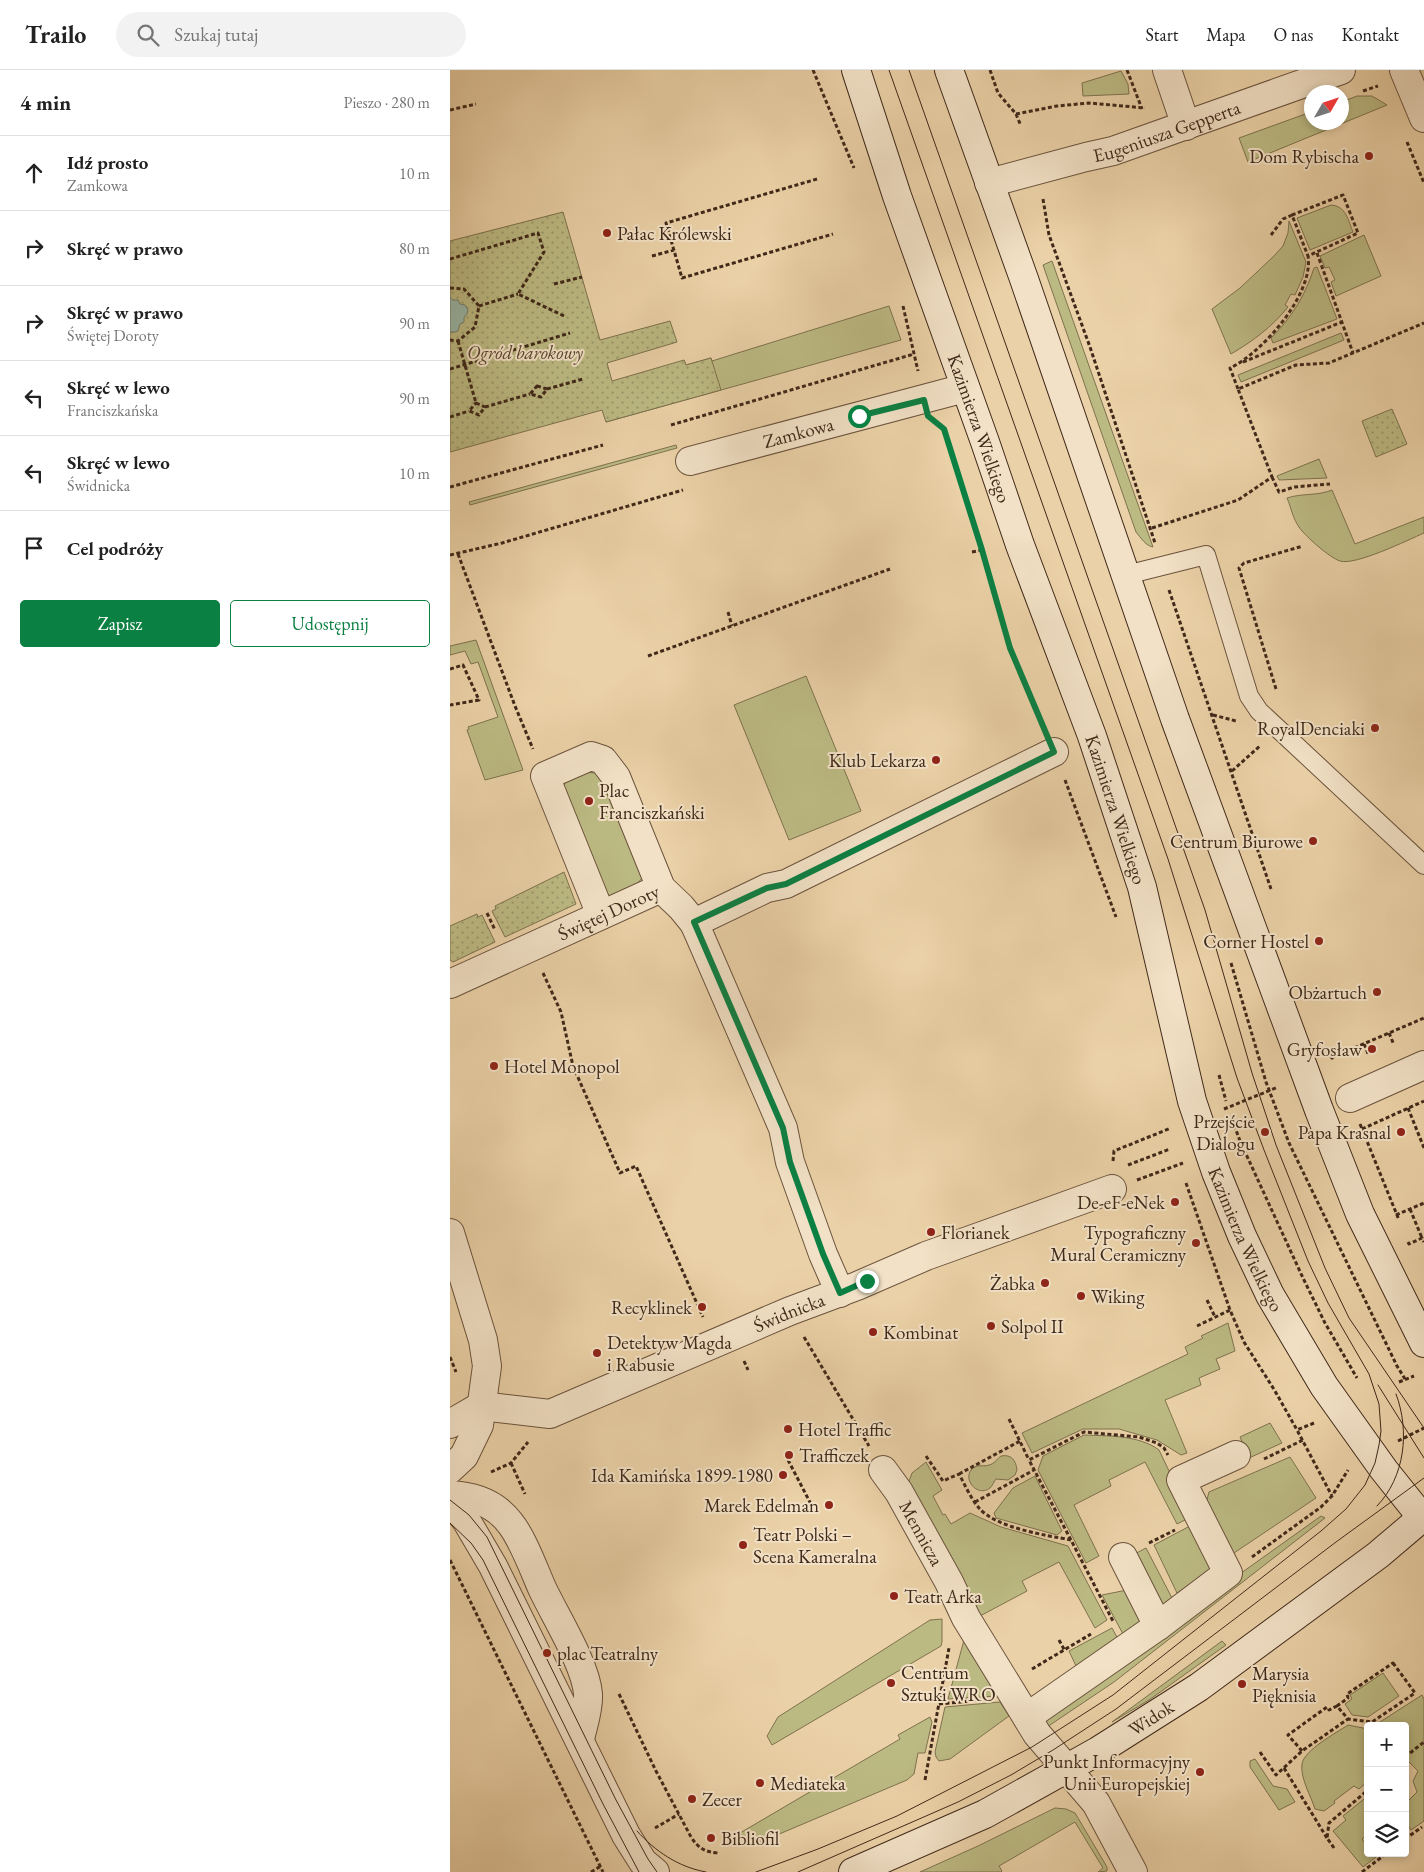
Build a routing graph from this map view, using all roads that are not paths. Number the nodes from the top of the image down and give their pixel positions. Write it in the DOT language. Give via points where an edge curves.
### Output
graph roads {
  1 [pos="856,70"];
  2 [pos="949,70"];
  3 [pos="1167,70"];
  4 [pos="1341,70"];
  5 [pos="1404,70"];
  6 [pos="1424,118"];
  7 [pos="1186,126"];
  8 [pos="989,182"];
  9 [pos="965,388"];
  10 [pos="690,461"];
  11 [pos="1126,575"];
  12 [pos="1054,752"];
  13 [pos="1424,865"];
  14 [pos="661,888"];
  15 [pos="601,915"];
  16 [pos="694,922"];
  17 [pos="450,984"];
  18 [pos="1424,1065"];
  19 [pos="1350,1098"];
  20 [pos="1112,1189"];
  21 [pos="450,1233"];
  22 [pos="840,1293"];
  23 [pos="1424,1343"];
  24 [pos="480,1406"];
  25 [pos="450,1424"];
  26 [pos="1236,1455"];
  27 [pos="450,1469"];
  28 [pos="883,1470"];
  29 [pos="450,1495"];
  30 [pos="450,1501"];
  31 [pos="1423,1518"];
  32 [pos="1123,1557"];
  33 [pos="1158,1626"];
  34 [pos="1027,1716"];
  35 [pos="580,1739"];
  36 [pos="1067,1769"];
  37 [pos="655,1872"];
  38 [pos="853,1872"];
  39 [pos="1133,1872"];
  1 -- 9 [label="street, Kazimierza Wielkiego"];
  2 -- 8 [label="street"];
  3 -- 7 [label="street"];
  4 -- 7 [label="street, Eugeniusza Gepperta"];
  5 -- 6 [label="street"];
  7 -- 8 [label="street, Eugeniusza Gepperta" via="1113,151"];
  8 -- 11 [label="street"];
  9 -- 10 [label="street, Zamkowa"];
  9 -- 31 [label="street, Kazimierza Wielkiego" via="1092,736 1142,887 1192,1101 1242,1236 1270,1294 1324,1386"];
  11 -- 13 [label="lane" via="1206,555 1249,696 1259,711"];
  11 -- 23 [label="street" via="1175,719 1319,1110 1360,1214"];
  12 -- 16 [label="street" via="786,884 767,888"];
  14 -- 15 [label="street, Świętej Doroty"];
  14 -- 15 [label="street" via="616,777 603,760 591,756 545,776"];
  14 -- 16 [label="street, Świętej Doroty"];
  15 -- 17 [label="street, Świętej Doroty"];
  16 -- 22 [label="street, Świętej Doroty" via="783,1128 790,1162"];
  18 -- 19 [label="street"];
  20 -- 22 [label="street, Świdnicka" via="926,1256"];
  21 -- 24 [label="street" via="483,1340 487,1374"];
  22 -- 24 [label="street, Świdnicka" via="790,1311 550,1414"];
  24 -- 25 [label="street"];
  24 -- 27 [label="street" via="479,1425 473,1439 464,1456"];
  26 -- 33 [label="street" via="1181,1480 1228,1574"];
  28 -- 34 [label="street, Mennicza" via="899,1492 966,1618"];
  29 -- 35 [label="street" via="482,1500 511,1524 586,1680 587,1704"];
  30 -- 35 [label="street" via="466,1520 493,1566"];
  31 -- 36 [label="street, Widok" via="1378,1555 1199,1686"];
  32 -- 33 [label="street"];
  33 -- 34 [label="street"];
  34 -- 36 [label="street, Mennicza" via="1037,1734"];
  35 -- 37 [label="street" via="631,1843"];
  36 -- 38 [label="street, Widok" via="985,1814"];
  36 -- 39 [label="street, Mennicza" via="1096,1803"];
}
